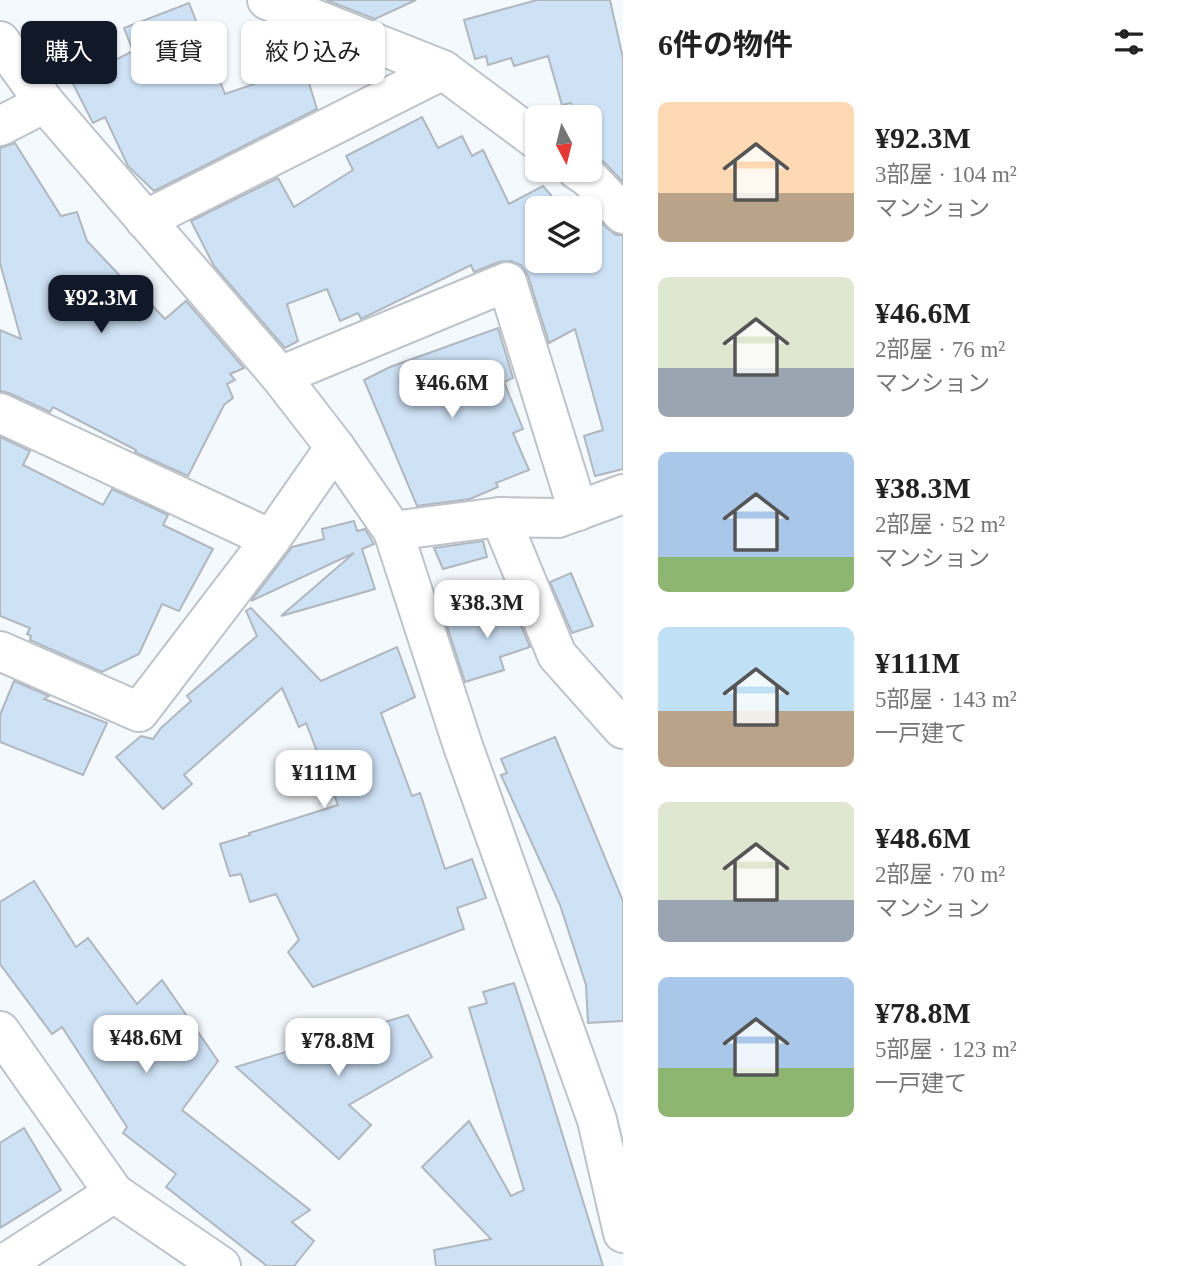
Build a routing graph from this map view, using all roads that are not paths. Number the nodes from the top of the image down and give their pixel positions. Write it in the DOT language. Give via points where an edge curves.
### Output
graph roads {
  1 [pos="267,0"];
  2 [pos="0,41"];
  3 [pos="443,70"];
  4 [pos="45,103"];
  5 [pos="0,126"];
  6 [pos="525,131"];
  7 [pos="590,182"];
  8 [pos="623,214"];
  9 [pos="145,220"];
  10 [pos="279,376"];
  11 [pos="0,412"];
  12 [pos="335,447"];
  13 [pos="623,494"];
  14 [pos="578,511"];
  15 [pos="500,517"];
  16 [pos="393,531"];
  17 [pos="271,539"];
  18 [pos="0,651"];
  19 [pos="618,715"];
  20 [pos="0,1031"];
  21 [pos="114,1193"];
  22 [pos="623,1233"];
  23 [pos="1,1266"];
  24 [pos="221,1266"];
  1 -- 3 [label="street"];
  2 -- 4 [label="street"];
  3 -- 6 [label="street"];
  3 -- 9 [label="street"];
  4 -- 5 [label="street"];
  4 -- 9 [label="street"];
  7 -- 8 [label="street"];
  9 -- 10 [label="street"];
  10 -- 12 [label="street"];
  10 -- 14 [label="street" via="508,282"];
  11 -- 17 [label="street"];
  12 -- 16 [label="street"];
  12 -- 17 [label="street"];
  13 -- 14 [label="street"];
  14 -- 15 [label="street" via="558,518"];
  15 -- 16 [label="street"];
  15 -- 19 [label="street" via="557,654"];
  16 -- 22 [label="street" via="463,746 597,1119"];
  17 -- 18 [label="street" via="139,712"];
  20 -- 21 [label="street"];
  21 -- 23 [label="street"];
  21 -- 24 [label="street"];
}
